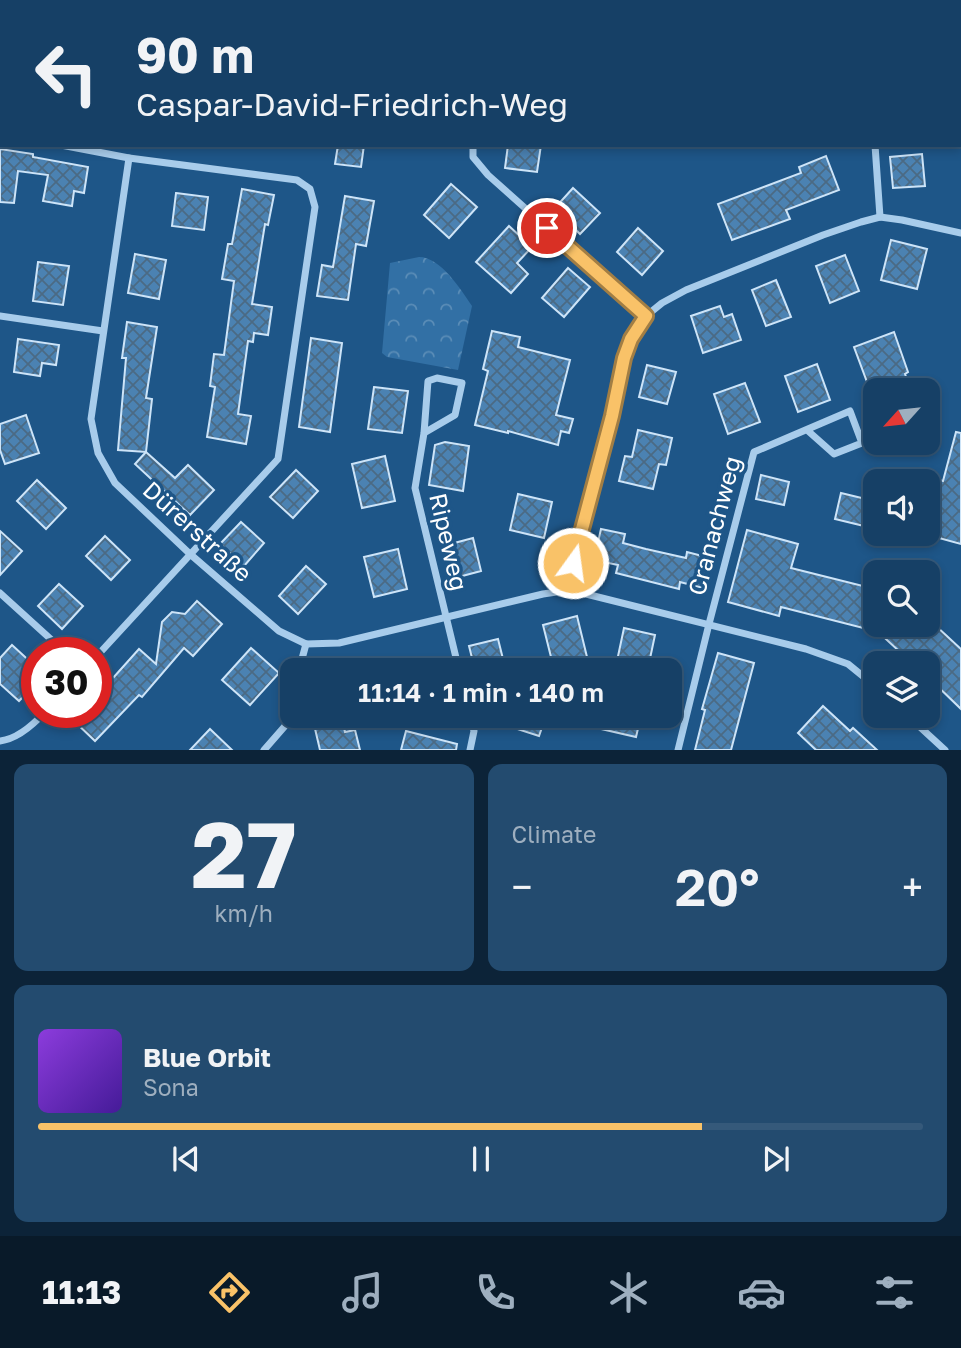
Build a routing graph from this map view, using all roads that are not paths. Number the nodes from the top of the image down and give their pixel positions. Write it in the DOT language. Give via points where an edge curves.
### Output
graph roads {
  1 [pos="73,147"];
  2 [pos="121,147"];
  3 [pos="473,147"];
  4 [pos="875,147"];
  5 [pos="119,155"];
  6 [pos="130,158"];
  7 [pos="880,217"];
  8 [pos="961,233"];
  9 [pos="0,316"];
  10 [pos="646,316"];
  11 [pos="103,331"];
  12 [pos="807,430"];
  13 [pos="424,433"];
  14 [pos="190,554"];
  15 [pos="570,590"];
  16 [pos="0,593"];
  17 [pos="446,618"];
  18 [pos="709,624"];
  19 [pos="48,637"];
  20 [pos="112,639"];
  21 [pos="306,644"];
  22 [pos="302,658"];
  23 [pos="456,658"];
  24 [pos="863,676"];
  25 [pos="26,728"];
  26 [pos="283,728"];
  27 [pos="473,728"];
  28 [pos="921,728"];
  29 [pos="4,740"];
  30 [pos="12,750"];
  31 [pos="264,750"];
  32 [pos="470,750"];
  33 [pos="678,750"];
  34 [pos="945,750"];
  1 -- 5 [label="street"];
  2 -- 5 [label="street"];
  3 -- 10 [label="street" via="473,157 488,175"];
  4 -- 7 [label="street"];
  5 -- 6 [label="street"];
  6 -- 11 [label="street, Dürerstraße"];
  6 -- 14 [label="street" via="297,180 310,189 315,207 278,459"];
  7 -- 8 [label="street"];
  7 -- 10 [label="street" via="822,235 686,290"];
  9 -- 11 [label="street"];
  10 -- 15 [label="street" via="624,358"];
  11 -- 14 [label="street, Dürerstraße" via="91,419 98,453 115,483"];
  12 -- 12 [label="street, Cranachweg" via="834,454 862,443 850,411"];
  12 -- 18 [label="street, Cranachweg" via="754,452"];
  13 -- 13 [label="street, Ripeweg" via="428,381 437,378 462,383 455,415"];
  13 -- 17 [label="street, Ripeweg" via="415,488"];
  14 -- 20 [label="street"];
  14 -- 21 [label="street, Dürerstraße" via="279,631"];
  15 -- 17 [label="street"];
  15 -- 18 [label="street"];
  16 -- 19 [label="street"];
  17 -- 21 [label="street" via="338,643"];
  17 -- 23 [label="street, Ripeweg"];
  18 -- 24 [label="street" via="806,649 848,664"];
  18 -- 33 [label="street"];
  21 -- 22 [label="street"];
  25 -- 29 [label="street"];
  26 -- 31 [label="street"];
  27 -- 32 [label="street"];
  28 -- 34 [label="street"];
  29 -- 30 [label="street"];
}
